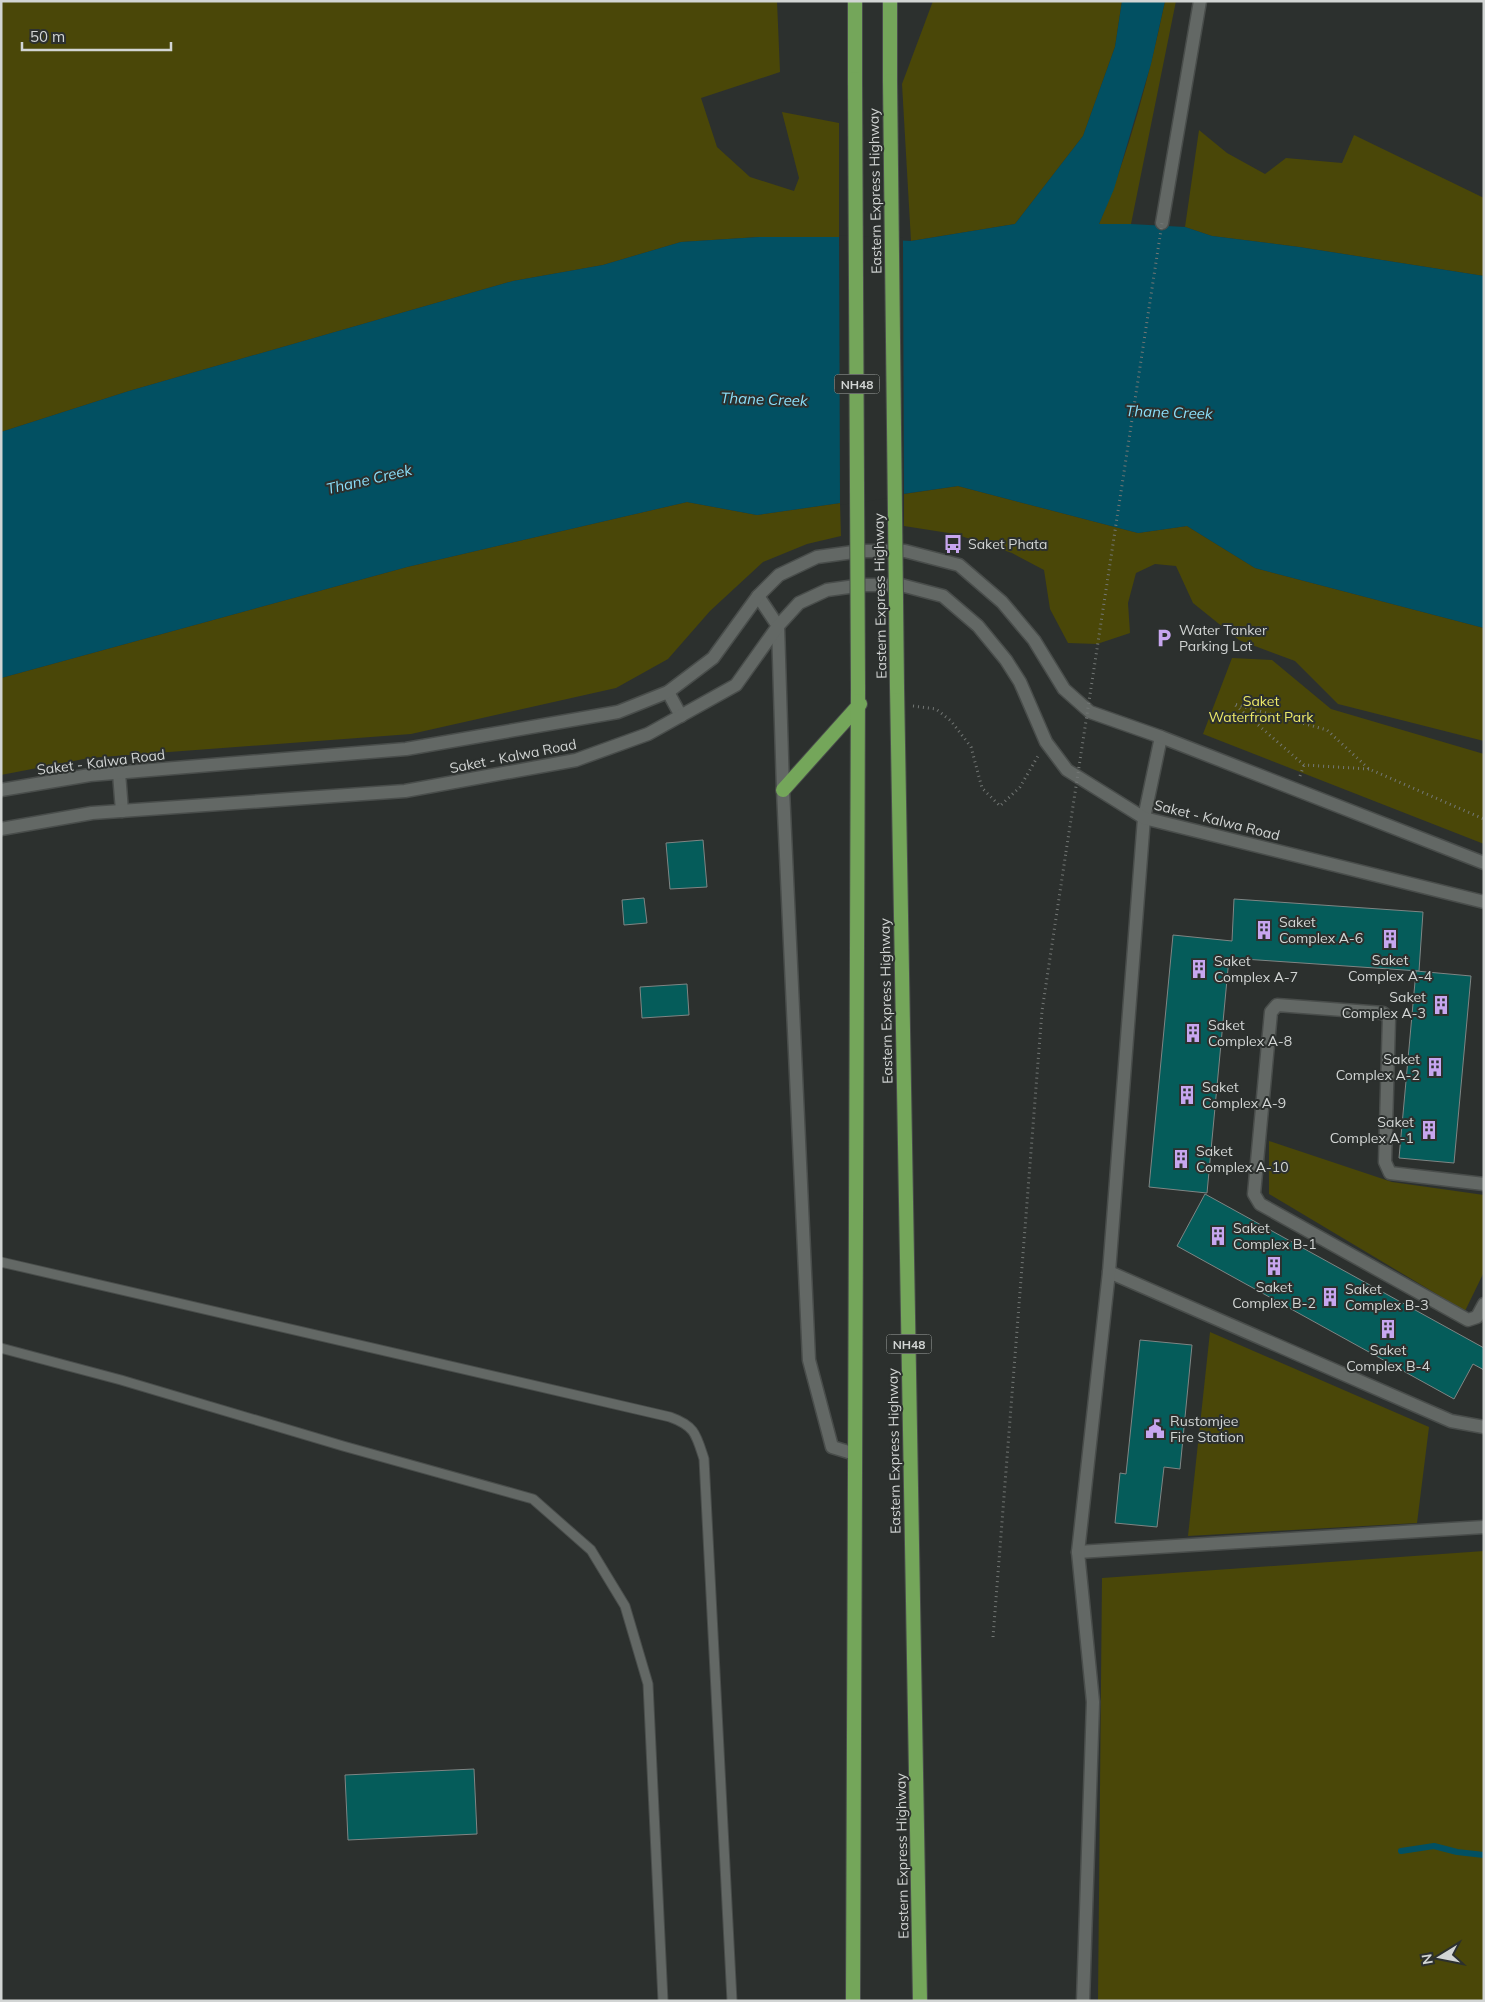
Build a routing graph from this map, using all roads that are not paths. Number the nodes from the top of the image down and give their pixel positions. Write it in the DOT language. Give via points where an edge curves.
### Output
graph roads {
  1 [pos="855,1"];
  2 [pos="890,1"];
  3 [pos="1200,1"];
  4 [pos="1162,223"];
  5 [pos="758,596"];
  6 [pos="778,626"];
  7 [pos="668,692"];
  8 [pos="860,704"];
  9 [pos="681,716"];
  10 [pos="1161,737"];
  11 [pos="119,773"];
  12 [pos="1,790"];
  13 [pos="783,790"];
  14 [pos="122,811"];
  15 [pos="1144,818"];
  16 [pos="1,829"];
  17 [pos="1484,863"];
  18 [pos="1484,902"];
  19 [pos="1484,1184"];
  20 [pos="1,1262"];
  21 [pos="1109,1272"];
  22 [pos="1484,1304"];
  23 [pos="1,1348"];
  24 [pos="1484,1427"];
  25 [pos="855,1454"];
  26 [pos="1484,1527"];
  27 [pos="1078,1552"];
  28 [pos="663,2001"];
  29 [pos="732,2001"];
  30 [pos="853,2001"];
  31 [pos="920,2001"];
  32 [pos="1083,2001"];
  1 -- 8 [label="highway, Eastern Express Highway / NH48, bridge"];
  2 -- 31 [label="highway, Eastern Express Highway / NH48, bridge" via="897,704"];
  3 -- 4 [label="street"];
  5 -- 6 [label="street"];
  5 -- 7 [label="street, Saket - Kalwa Road" via="713,658"];
  5 -- 10 [label="street, Saket - Kalwa Road" via="779,575 818,557 860,551 905,551 959,565 1002,602 1034,640 1064,689 1090,712"];
  6 -- 9 [label="street, Saket - Kalwa Road" via="736,685"];
  6 -- 13 [label="street"];
  6 -- 15 [label="street, Saket - Kalwa Road" via="799,603 827,590 863,585 901,585 943,596 978,626 1006,660 1020,682 1046,742 1067,770"];
  7 -- 9 [label="street"];
  7 -- 11 [label="street, Saket - Kalwa Road" via="618,712 406,749"];
  8 -- 13 [label="highway"];
  8 -- 25 [label="highway, Eastern Express Highway / NH48"];
  9 -- 14 [label="street, Saket - Kalwa Road" via="648,734 576,760 405,791"];
  10 -- 15 [label="street"];
  10 -- 17 [label="street, Saket - Kalwa Road"];
  11 -- 12 [label="street, Saket - Kalwa Road"];
  11 -- 14 [label="street"];
  13 -- 25 [label="street" via="809,1360 832,1447"];
  14 -- 16 [label="street, Saket - Kalwa Road"];
  15 -- 18 [label="street, Saket - Kalwa Road"];
  15 -- 21 [label="street"];
  19 -- 22 [label="street" via="1390,1173 1385,1162 1389,1018 1383,1013 1277,1005 1271,1012 1254,1194 1260,1204 1468,1320 1477,1317"];
  20 -- 29 [label="lane" via="670,1417 687,1424 698,1438 704,1459"];
  21 -- 24 [label="street" via="1451,1421"];
  21 -- 27 [label="street"];
  23 -- 28 [label="lane" via="533,1499 591,1550 625,1606 648,1684"];
  25 -- 30 [label="highway, Eastern Express Highway / NH48"];
  26 -- 27 [label="street"];
  27 -- 32 [label="street" via="1093,1702"];
}
